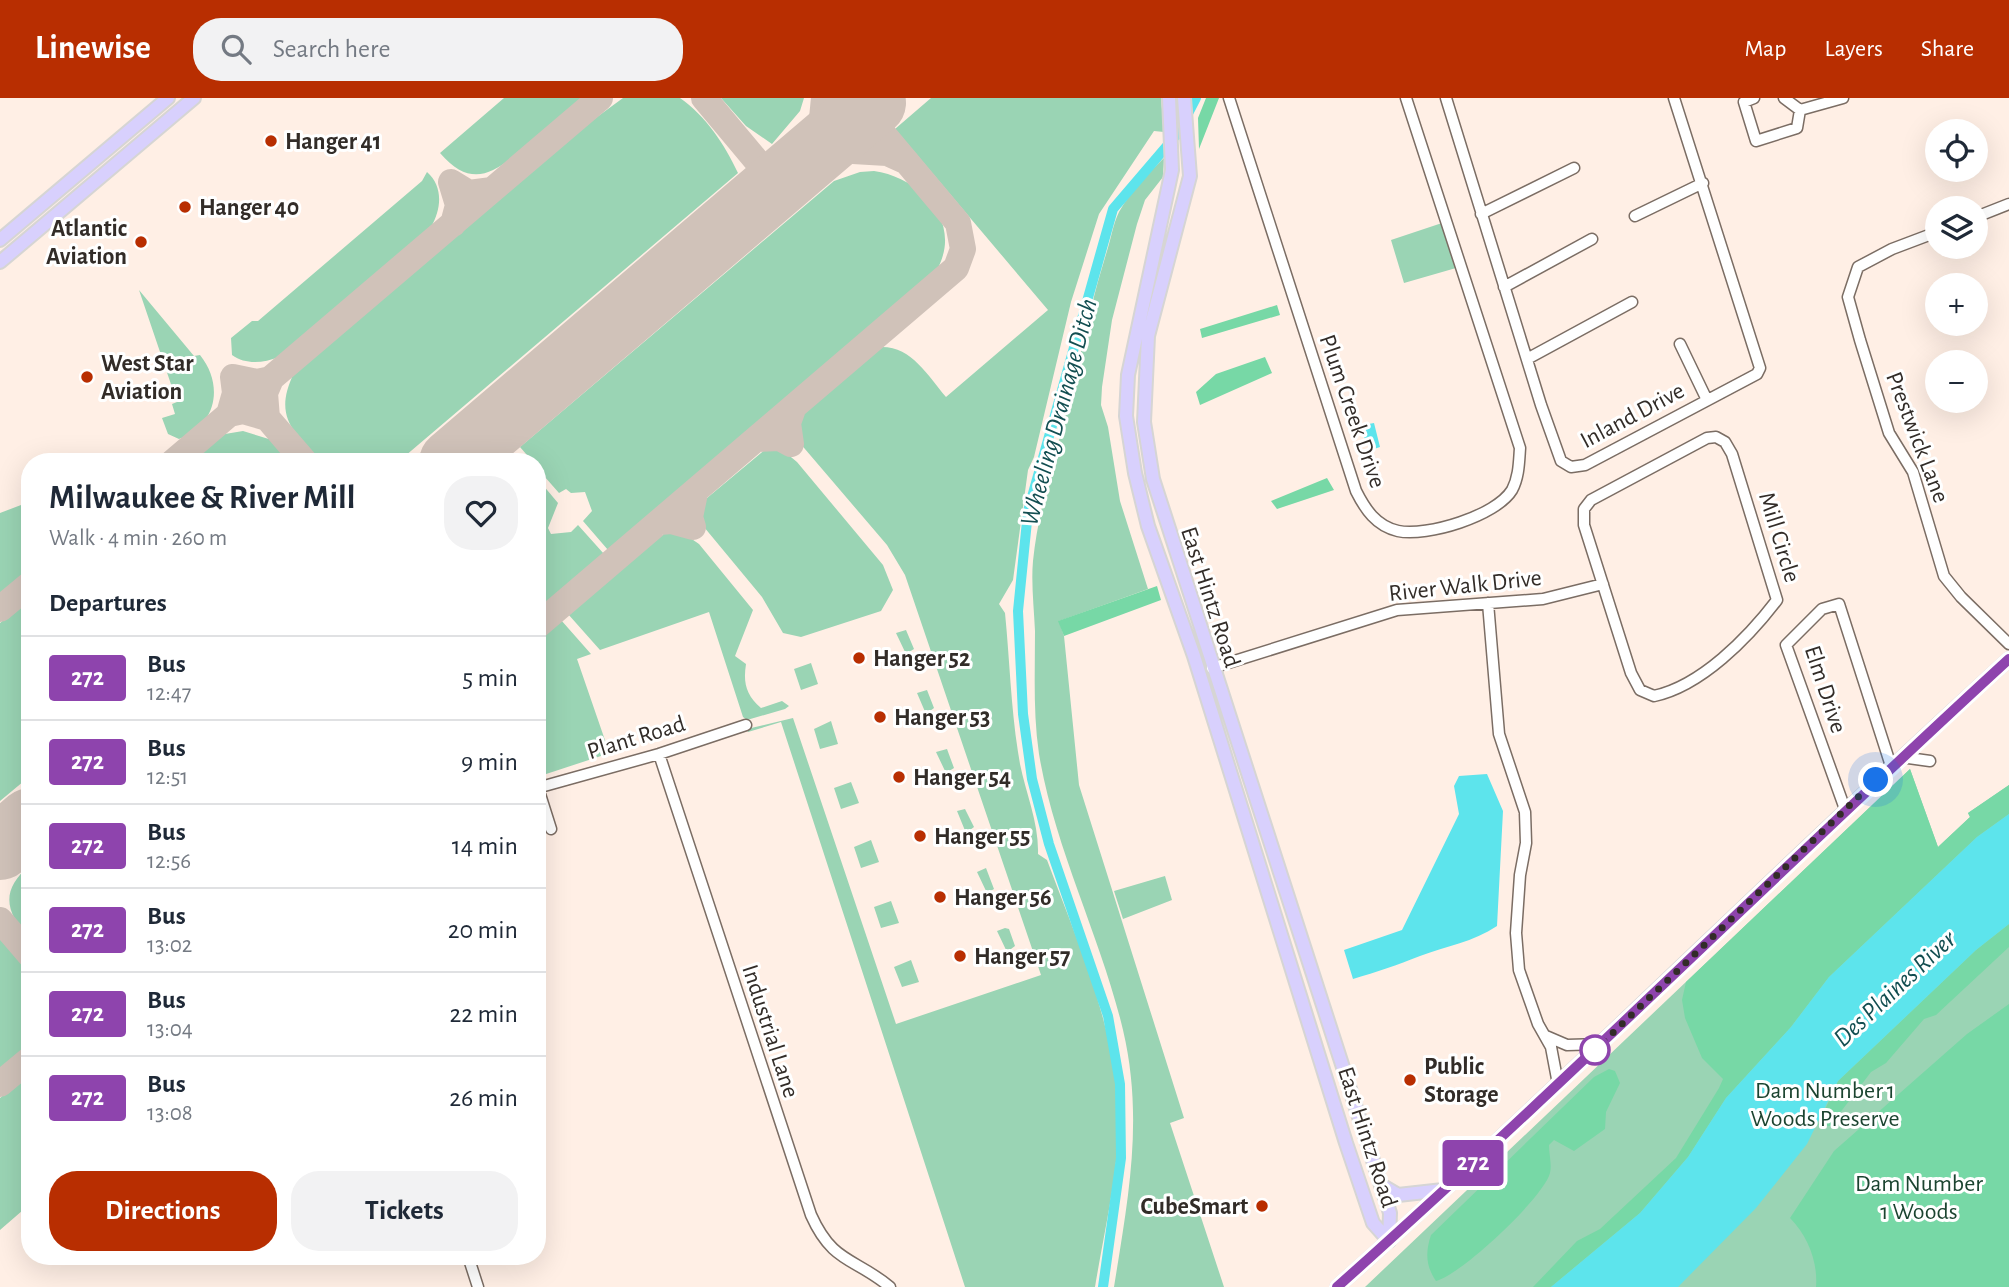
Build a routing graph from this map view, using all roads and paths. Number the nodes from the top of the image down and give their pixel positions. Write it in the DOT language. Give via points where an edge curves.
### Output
graph roads {
  1 [pos="168,98"];
  2 [pos="194,98"];
  3 [pos="1169,98"];
  4 [pos="1184,98"];
  5 [pos="1229,98"];
  6 [pos="1406,98"];
  7 [pos="1446,98"];
  8 [pos="1674,98"];
  9 [pos="1754,98"];
  10 [pos="1784,98"];
  11 [pos="1843,98"];
  12 [pos="1800,110"];
  13 [pos="1574,168"];
  14 [pos="1703,183"];
  15 [pos="2008,207"];
  16 [pos="1988,213"];
  17 [pos="1481,215"];
  18 [pos="1635,216"];
  19 [pos="1925,237"];
  20 [pos="1592,239"];
  21 [pos="0,240"];
  22 [pos="0,262"];
  23 [pos="1504,287"];
  24 [pos="1632,302"];
  25 [pos="1680,344"];
  26 [pos="1527,359"];
  27 [pos="1707,400"];
  28 [pos="1603,584"];
  29 [pos="1488,603"];
  30 [pos="2009,644"];
  31 [pos="2009,659"];
  32 [pos="1212,668"];
  33 [pos="746,725"];
  34 [pos="659,754"];
  35 [pos="1930,761"];
  36 [pos="1896,762"];
  37 [pos="546,786"];
  38 [pos="1845,808"];
  39 [pos="546,814"];
  40 [pos="551,830"];
  41 [pos="1545,1035"];
  42 [pos="1602,1044"];
  43 [pos="1558,1084"];
  44 [pos="1381,1185"];
  45 [pos="1444,1190"];
  46 [pos="1390,1241"];
  47 [pos="471,1265"];
  48 [pos="887,1286"];
  49 [pos="478,1287"];
  50 [pos="1337,1287"];
  1 -- 21 [label="main road"];
  2 -- 22 [label="main road"];
  3 -- 46 [label="main road, East Hintz Road" via="1172,170 1128,375 1126,416 1135,473 1148,526 1194,656 1346,1143 1373,1223"];
  4 -- 32 [label="main road, East Hintz Road" via="1190,176 1148,336 1144,422 1153,479"];
  5 -- 6 [label="street, Plum Creek Drive" via="1356,491 1379,523 1398,531 1423,531 1492,509 1511,491 1519,470 1520,448"];
  7 -- 17 [label="street, Inland Drive"];
  8 -- 14 [label="street, Inland Drive"];
  9 -- 12 [label="street" via="1744,102 1756,141 1797,128"];
  10 -- 12 [label="street"];
  11 -- 12 [label="street"];
  13 -- 17 [label="street"];
  14 -- 18 [label="street"];
  14 -- 27 [label="street, Inland Drive" via="1760,368 1757,374"];
  15 -- 16 [label="street"];
  17 -- 23 [label="street, Inland Drive"];
  19 -- 30 [label="street, Prestwick Lane" via="1858,267 1848,297 1889,433 1913,472 1944,576"];
  20 -- 23 [label="street"];
  23 -- 26 [label="street, Inland Drive"];
  24 -- 26 [label="street"];
  25 -- 27 [label="street, Inland Drive"];
  26 -- 27 [label="street, Inland Drive" via="1561,461 1571,467 1585,465"];
  28 -- 28 [label="street, Mill Circle" via="1634,680 1640,690 1654,696 1696,678 1720,660 1775,604 1725,442 1707,438 1591,500 1583,517"];
  28 -- 29 [label="street, River Walk Drive" via="1543,599"];
  29 -- 32 [label="street, River Walk Drive" via="1396,610"];
  29 -- 41 [label="street" via="1499,734 1525,812 1516,933 1519,970"];
  31 -- 36 [label="main road"];
  32 -- 44 [label="main road, East Hintz Road"];
  33 -- 34 [label="street, Plant Road"];
  34 -- 37 [label="street, Plant Road"];
  34 -- 48 [label="street, Industrial Lane" via="811,1215 821,1238 836,1254"];
  35 -- 36 [label="street"];
  36 -- 38 [label="main road"];
  36 -- 38 [label="street, Elm Drive" via="1839,604 1822,609 1786,645"];
  38 -- 42 [label="main road"];
  39 -- 40 [label="street"];
  41 -- 42 [label="street" via="1567,1045"];
  41 -- 43 [label="street"];
  42 -- 43 [label="main road"];
  43 -- 45 [label="main road"];
  44 -- 45 [label="main road" via="1398,1195"];
  44 -- 46 [label="main road, East Hintz Road" via="1390,1213"];
  45 -- 46 [label="main road"];
  46 -- 50 [label="main road"];
  47 -- 49 [label="street"];
}
